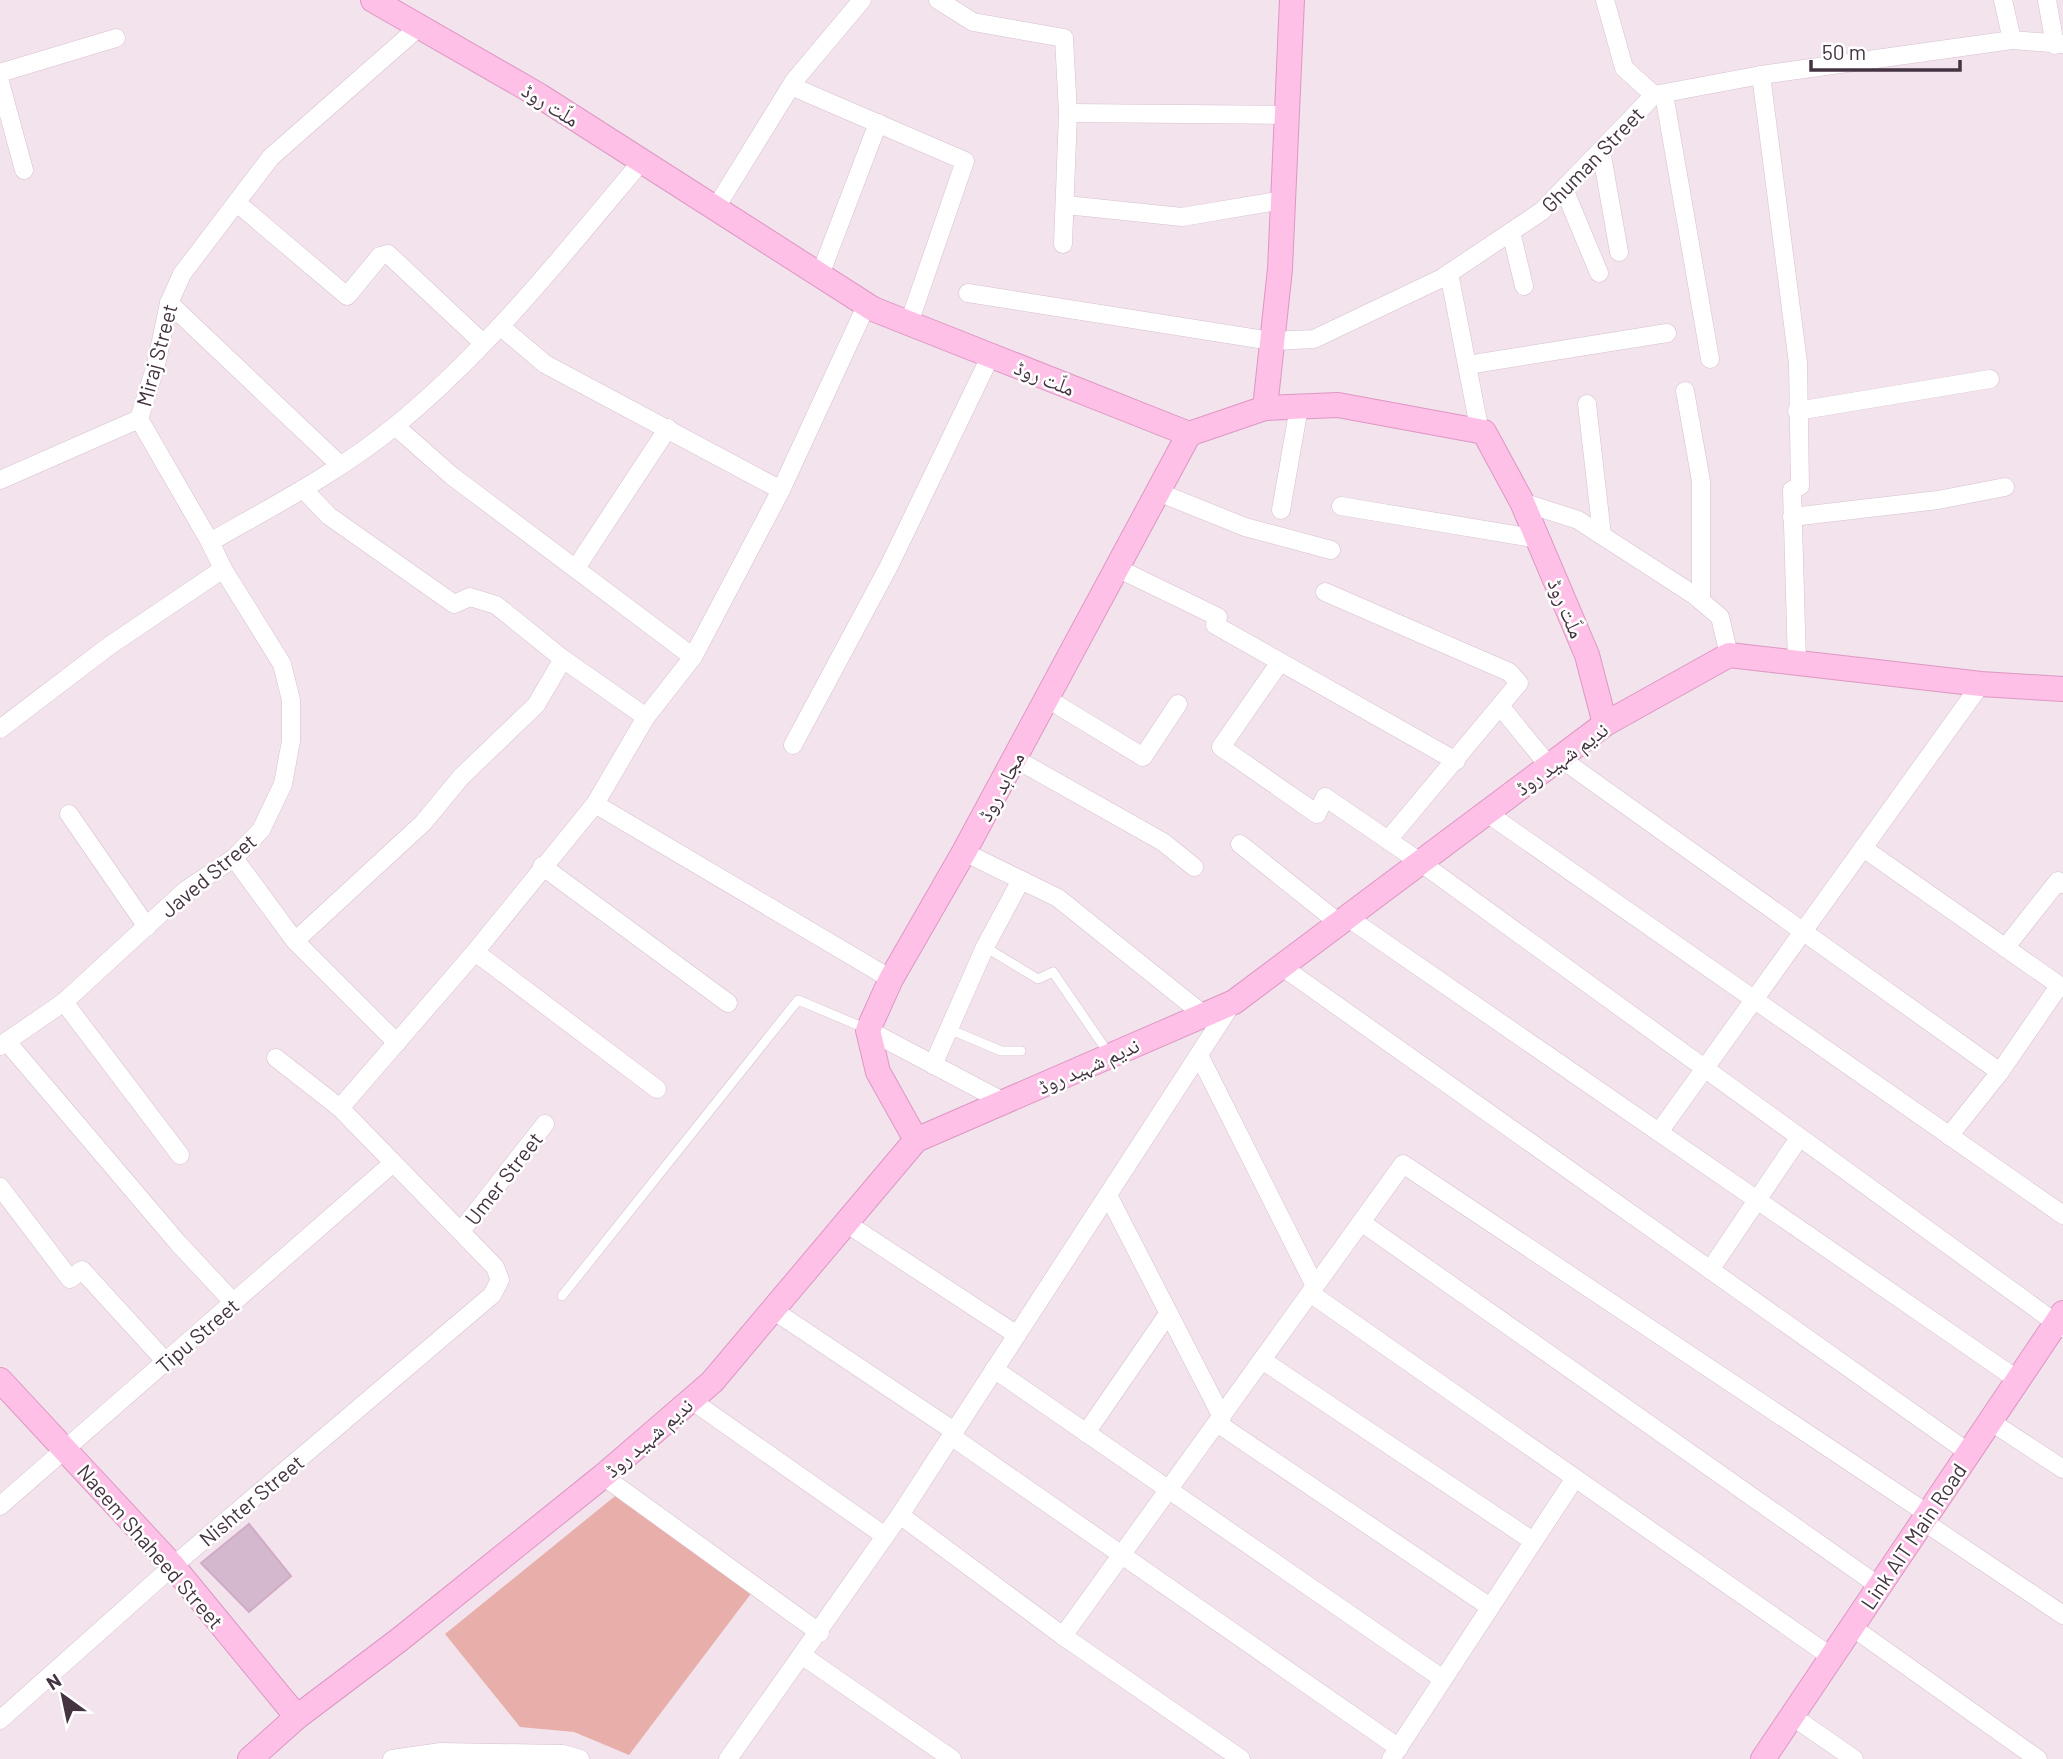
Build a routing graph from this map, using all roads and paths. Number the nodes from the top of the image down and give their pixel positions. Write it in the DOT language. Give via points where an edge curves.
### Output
graph roads {
  1 [pos="373,0"];
  2 [pos="862,0"];
  3 [pos="937,0"];
  4 [pos="1292,0"];
  5 [pos="1605,0"];
  6 [pos="2003,0"];
  7 [pos="2047,0"];
  8 [pos="419,27"];
  9 [pos="116,38"];
  10 [pos="2012,40"];
  11 [pos="2059,45"];
  12 [pos="0,73"];
  13 [pos="1760,75"];
  14 [pos="0,82"];
  15 [pos="791,86"];
  16 [pos="1659,95"];
  17 [pos="1068,113"];
  18 [pos="1286,116"];
  19 [pos="878,124"];
  20 [pos="1601,150"];
  21 [pos="641,162"];
  22 [pos="24,170"];
  23 [pos="1564,189"];
  24 [pos="1283,200"];
  25 [pos="237,204"];
  26 [pos="1066,205"];
  27 [pos="715,209"];
  28 [pos="1511,232"];
  29 [pos="1063,244"];
  30 [pos="1619,253"];
  31 [pos="1449,273"];
  32 [pos="1600,273"];
  33 [pos="820,275"];
  34 [pos="1524,286"];
  35 [pos="968,293"];
  36 [pos="169,303"];
  37 [pos="867,304"];
  38 [pos="909,323"];
  39 [pos="500,326"];
  40 [pos="1667,333"];
  41 [pos="1272,341"];
  42 [pos="483,343"];
  43 [pos="991,355"];
  44 [pos="1710,359"];
  45 [pos="1467,365"];
  46 [pos="1990,379"];
  47 [pos="1685,391"];
  48 [pos="1587,404"];
  49 [pos="1299,407"];
  50 [pos="1265,408"];
  51 [pos="1797,411"];
  52 [pos="139,419"];
  53 [pos="395,426"];
  54 [pos="668,428"];
  55 [pos="1480,432"];
  56 [pos="1189,434"];
  57 [pos="340,465"];
  58 [pos="0,480"];
  59 [pos="2005,486"];
  60 [pos="303,489"];
  61 [pos="781,490"];
  62 [pos="1158,492"];
  63 [pos="1522,502"];
  64 [pos="1341,506"];
  65 [pos="1281,510"];
  66 [pos="1792,517"];
  67 [pos="1602,535"];
  68 [pos="1538,539"];
  69 [pos="210,541"];
  70 [pos="1331,550"];
  71 [pos="576,568"];
  72 [pos="1116,568"];
  73 [pos="223,569"];
  74 [pos="1325,592"];
  75 [pos="1701,600"];
  76 [pos="1730,654"];
  77 [pos="693,657"];
  78 [pos="563,659"];
  79 [pos="1280,662"];
  80 [pos="1797,663"];
  81 [pos="1980,684"];
  82 [pos="2063,689"];
  83 [pos="1046,698"];
  84 [pos="1178,704"];
  85 [pos="1500,706"];
  86 [pos="646,716"];
  87 [pos="1605,724"];
  88 [pos="0,729"];
  89 [pos="793,745"];
  90 [pos="1014,758"];
  91 [pos="1456,761"];
  92 [pos="1554,762"];
  93 [pos="595,804"];
  94 [pos="1486,813"];
  95 [pos="69,814"];
  96 [pos="1388,840"];
  97 [pos="1240,844"];
  98 [pos="1863,848"];
  99 [pos="964,852"];
  100 [pos="234,858"];
  101 [pos="1420,862"];
  102 [pos="542,866"];
  103 [pos="1194,867"];
  104 [pos="1021,880"];
  105 [pos="2063,884"];
  106 [pos="1343,920"];
  107 [pos="146,927"];
  108 [pos="1802,931"];
  109 [pos="295,941"];
  110 [pos="985,947"];
  111 [pos="2005,948"];
  112 [pos="475,952"];
  113 [pos="1281,966"];
  114 [pos="891,979"];
  115 [pos="2061,987"];
  116 [pos="1754,999"];
  117 [pos="64,1002"];
  118 [pos="1234,1002"];
  119 [pos="728,1003"];
  120 [pos="1203,1014"];
  121 [pos="949,1029"];
  122 [pos="868,1030"];
  123 [pos="397,1043"];
  124 [pos="4,1044"];
  125 [pos="1021,1051"];
  126 [pos="1110,1055"];
  127 [pos="1199,1055"];
  128 [pos="276,1058"];
  129 [pos="933,1065"];
  130 [pos="1704,1068"];
  131 [pos="2000,1072"];
  132 [pos="657,1089"];
  133 [pos="1004,1102"];
  134 [pos="340,1108"];
  135 [pos="545,1124"];
  136 [pos="1659,1132"];
  137 [pos="1949,1136"];
  138 [pos="1800,1138"];
  139 [pos="916,1140"];
  140 [pos="180,1154"];
  141 [pos="393,1163"];
  142 [pos="0,1187"];
  143 [pos="1108,1195"];
  144 [pos="1758,1200"];
  145 [pos="2063,1215"];
  146 [pos="1361,1222"];
  147 [pos="846,1223"];
  148 [pos="461,1231"];
  149 [pos="1710,1270"];
  150 [pos="1313,1290"];
  151 [pos="562,1296"];
  152 [pos="234,1303"];
  153 [pos="773,1310"];
  154 [pos="1168,1314"];
  155 [pos="2061,1322"];
  156 [pos="1017,1335"];
  157 [pos="1262,1360"];
  158 [pos="166,1362"];
  159 [pos="994,1369"];
  160 [pos="0,1380"];
  161 [pos="2018,1380"];
  162 [pos="691,1400"];
  163 [pos="1219,1420"];
  164 [pos="1990,1421"];
  165 [pos="1086,1433"];
  166 [pos="952,1434"];
  167 [pos="65,1449"];
  168 [pos="1969,1453"];
  169 [pos="2063,1469"];
  170 [pos="603,1476"];
  171 [pos="1575,1478"];
  172 [pos="1170,1490"];
  173 [pos="0,1506"];
  174 [pos="900,1515"];
  175 [pos="1925,1518"];
  176 [pos="886,1536"];
  177 [pos="1533,1541"];
  178 [pos="1123,1555"];
  179 [pos="173,1566"];
  180 [pos="1879,1587"];
  181 [pos="1490,1607"];
  182 [pos="2063,1615"];
  183 [pos="1852,1627"];
  184 [pos="820,1633"];
  185 [pos="1063,1636"];
  186 [pos="803,1656"];
  187 [pos="1830,1656"];
  188 [pos="1443,1679"];
  189 [pos="1792,1716"];
  190 [pos="298,1717"];
  191 [pos="0,1720"];
  192 [pos="1395,1753"];
  193 [pos="250,1759"];
  194 [pos="392,1759"];
  195 [pos="580,1759"];
  196 [pos="728,1759"];
  197 [pos="952,1759"];
  198 [pos="1241,1759"];
  199 [pos="1763,1759"];
  200 [pos="1854,1759"];
  201 [pos="2038,1759"];
  1 -- 8 [label="street, ملّت روڈ"];
  2 -- 15 [label="street"];
  3 -- 17 [label="street" via="973,22 1064,38"];
  4 -- 18 [label="street"];
  5 -- 16 [label="street" via="1624,68"];
  6 -- 10 [label="street"];
  7 -- 11 [label="street"];
  8 -- 21 [label="street, ملّت روڈ" via="540,96"];
  8 -- 25 [label="street, Miraj Street" via="271,157"];
  9 -- 12 [label="street"];
  10 -- 11 [label="street, Ghuman Street"];
  10 -- 13 [label="street, Ghuman Street"];
  13 -- 16 [label="street, Ghuman Street"];
  13 -- 51 [label="street" via="1798,363"];
  14 -- 22 [label="street"];
  15 -- 19 [label="street"];
  15 -- 27 [label="street"];
  16 -- 20 [label="street, Ghuman Street"];
  16 -- 44 [label="street"];
  17 -- 18 [label="street"];
  17 -- 26 [label="street"];
  18 -- 24 [label="street"];
  19 -- 33 [label="street"];
  19 -- 38 [label="street" via="965,161"];
  20 -- 23 [label="street, Ghuman Street"];
  20 -- 30 [label="street"];
  21 -- 27 [label="street, ملّت روڈ"];
  21 -- 39 [label="street"];
  23 -- 28 [label="street, Ghuman Street"];
  23 -- 32 [label="street"];
  24 -- 26 [label="street" via="1182,217"];
  24 -- 41 [label="street"];
  25 -- 36 [label="street, Miraj Street" via="182,274"];
  25 -- 42 [label="street" via="347,296 380,256 388,254"];
  26 -- 29 [label="street"];
  27 -- 33 [label="street, ملّت روڈ"];
  28 -- 31 [label="street, Ghuman Street"];
  28 -- 34 [label="street"];
  31 -- 41 [label="street, Ghuman Street" via="1314,339"];
  31 -- 45 [label="street"];
  33 -- 37 [label="street, ملّت روڈ"];
  35 -- 41 [label="street, Ghuman Street"];
  36 -- 52 [label="street, Miraj Street"];
  36 -- 57 [label="street"];
  37 -- 38 [label="street, ملّت روڈ"];
  37 -- 61 [label="street"];
  38 -- 43 [label="street, ملّت روڈ"];
  39 -- 42 [label="street"];
  39 -- 54 [label="street" via="545,364"];
  40 -- 45 [label="street"];
  41 -- 50 [label="street"];
  42 -- 53 [label="street"];
  43 -- 56 [label="street, ملّت روڈ"];
  43 -- 89 [label="street" via="889,566"];
  45 -- 55 [label="street"];
  46 -- 51 [label="street"];
  47 -- 75 [label="street" via="1701,481"];
  48 -- 67 [label="street"];
  49 -- 50 [label="street"];
  49 -- 55 [label="street" via="1338,405"];
  49 -- 65 [label="street"];
  50 -- 56 [label="street"];
  51 -- 66 [label="street" via="1800,486 1791,491"];
  52 -- 58 [label="street"];
  52 -- 69 [label="street, Miraj Street"];
  53 -- 57 [label="street"];
  53 -- 71 [label="street" via="452,476"];
  54 -- 61 [label="street"];
  54 -- 71 [label="street"];
  55 -- 63 [label="street, ملّت روڈ"];
  56 -- 62 [label="street, مجاہد روڈ"];
  57 -- 60 [label="street"];
  59 -- 66 [label="street" via="1938,500"];
  60 -- 69 [label="street"];
  60 -- 78 [label="street" via="330,516 454,604 470,597 496,605"];
  61 -- 77 [label="street"];
  62 -- 70 [label="street" via="1245,527"];
  62 -- 72 [label="street, مجاہد روڈ"];
  63 -- 67 [label="street" via="1578,520"];
  63 -- 68 [label="street, ملّت روڈ"];
  64 -- 68 [label="street"];
  66 -- 80 [label="street"];
  67 -- 75 [label="street"];
  68 -- 87 [label="street, ملّت روڈ" via="1587,655"];
  69 -- 73 [label="street, Miraj Street"];
  71 -- 77 [label="street"];
  72 -- 79 [label="street" via="1218,617 1214,625"];
  72 -- 83 [label="street, مجاہد روڈ"];
  73 -- 88 [label="street" via="109,646"];
  73 -- 100 [label="street, Javed Street" via="282,664 291,700 291,741 283,784 261,830"];
  74 -- 85 [label="street" via="1508,672 1518,683"];
  75 -- 76 [label="street" via="1720,617"];
  76 -- 80 [label="street"];
  76 -- 87 [label="street, ندیم شہید روڈ"];
  77 -- 86 [label="street"];
  78 -- 86 [label="street"];
  78 -- 109 [label="street" via="536,705 414,831"];
  79 -- 91 [label="street"];
  79 -- 96 [label="street" via="1221,747 1317,814 1325,797"];
  80 -- 81 [label="street"];
  81 -- 82 [label="street"];
  81 -- 98 [label="street"];
  83 -- 84 [label="street" via="1143,757"];
  83 -- 90 [label="street, مجاہد روڈ"];
  85 -- 91 [label="street"];
  85 -- 92 [label="street"];
  86 -- 93 [label="street"];
  87 -- 92 [label="street, ندیم شہید روڈ"];
  90 -- 99 [label="street, مجاہد روڈ"];
  90 -- 103 [label="street" via="1163,842"];
  91 -- 96 [label="street"];
  92 -- 94 [label="street, ندیم شہید روڈ"];
  92 -- 108 [label="street"];
  93 -- 102 [label="street"];
  93 -- 114 [label="street"];
  94 -- 101 [label="street, ندیم شہید روڈ"];
  94 -- 116 [label="street"];
  95 -- 107 [label="street"];
  96 -- 101 [label="street"];
  97 -- 106 [label="street"];
  98 -- 108 [label="street"];
  98 -- 111 [label="street"];
  99 -- 104 [label="street"];
  99 -- 114 [label="street, مجاہد روڈ"];
  100 -- 107 [label="street, Javed Street" via="186,890"];
  100 -- 109 [label="street"];
  101 -- 106 [label="street, ندیم شہید روڈ"];
  101 -- 130 [label="street"];
  102 -- 112 [label="street"];
  102 -- 119 [label="street"];
  104 -- 110 [label="street"];
  104 -- 120 [label="street" via="1058,898"];
  105 -- 111 [label="street" via="2058,881"];
  106 -- 113 [label="street, ندیم شہید روڈ"];
  106 -- 136 [label="street"];
  107 -- 117 [label="street, Javed Street"];
  108 -- 116 [label="street"];
  108 -- 131 [label="street"];
  109 -- 123 [label="street"];
  110 -- 121 [label="street"];
  110 -- 126 [label="lane" via="1038,979 1053,972"];
  111 -- 115 [label="street"];
  112 -- 123 [label="street"];
  112 -- 132 [label="street"];
  113 -- 118 [label="street, ندیم شہید روڈ"];
  113 -- 149 [label="street"];
  114 -- 122 [label="street, مجاہد روڈ"];
  115 -- 131 [label="street"];
  116 -- 130 [label="street"];
  116 -- 137 [label="street"];
  117 -- 124 [label="street, Javed Street"];
  117 -- 140 [label="street"];
  118 -- 120 [label="street, ندیم شہید روڈ"];
  118 -- 127 [label="street"];
  120 -- 126 [label="street, ندیم شہید روڈ"];
  121 -- 125 [label="lane" via="1001,1051"];
  121 -- 129 [label="street"];
  122 -- 129 [label="street"];
  122 -- 139 [label="street" via="878,1072"];
  122 -- 151 [label="lane" via="798,1000"];
  123 -- 134 [label="street"];
  124 -- 152 [label="street"];
  126 -- 133 [label="street, ندیم شہید روڈ"];
  127 -- 143 [label="street"];
  127 -- 150 [label="street"];
  128 -- 134 [label="street"];
  129 -- 133 [label="street"];
  130 -- 136 [label="street"];
  130 -- 138 [label="street"];
  131 -- 137 [label="street"];
  133 -- 139 [label="street, ندیم شہید روڈ"];
  134 -- 141 [label="street"];
  135 -- 148 [label="street, Umer Street"];
  136 -- 144 [label="street"];
  137 -- 145 [label="street"];
  138 -- 144 [label="street"];
  138 -- 155 [label="street"];
  139 -- 147 [label="street, ندیم شہید روڈ"];
  141 -- 148 [label="street"];
  141 -- 152 [label="street, Tipu Street"];
  142 -- 158 [label="street" via="70,1279 82,1270"];
  143 -- 154 [label="street"];
  143 -- 156 [label="street"];
  144 -- 149 [label="street"];
  144 -- 161 [label="street"];
  146 -- 150 [label="street"];
  146 -- 175 [label="street" via="1403,1164"];
  146 -- 180 [label="street"];
  147 -- 153 [label="street, ندیم شہید روڈ"];
  147 -- 156 [label="street"];
  148 -- 179 [label="street, Nishter Street" via="495,1266 500,1280 492,1295"];
  149 -- 168 [label="street"];
  150 -- 157 [label="street"];
  150 -- 171 [label="street"];
  152 -- 158 [label="street, Tipu Street"];
  153 -- 162 [label="street, ندیم شہید روڈ"];
  153 -- 166 [label="street"];
  154 -- 163 [label="street"];
  154 -- 165 [label="street"];
  155 -- 161 [label="street, Link AIT Main Road"];
  156 -- 159 [label="street"];
  157 -- 163 [label="street"];
  157 -- 177 [label="street"];
  158 -- 167 [label="street, Tipu Street"];
  159 -- 165 [label="street"];
  159 -- 166 [label="street"];
  160 -- 167 [label="street, Naeem Shaheed Street"];
  161 -- 164 [label="street, Link AIT Main Road"];
  162 -- 170 [label="street, ندیم شہید روڈ"];
  162 -- 176 [label="street"];
  163 -- 172 [label="street"];
  163 -- 181 [label="street"];
  164 -- 168 [label="street, Link AIT Main Road"];
  164 -- 169 [label="street"];
  165 -- 172 [label="street"];
  166 -- 174 [label="street"];
  166 -- 178 [label="street"];
  167 -- 173 [label="street, Tipu Street"];
  167 -- 179 [label="street, Naeem Shaheed Street"];
  168 -- 175 [label="street, Link AIT Main Road"];
  170 -- 184 [label="street"];
  170 -- 190 [label="street, ندیم شہید روڈ"];
  171 -- 177 [label="street"];
  171 -- 187 [label="street"];
  172 -- 178 [label="street"];
  172 -- 188 [label="street"];
  174 -- 176 [label="street"];
  174 -- 185 [label="street"];
  175 -- 180 [label="street, Link AIT Main Road"];
  175 -- 182 [label="street"];
  176 -- 184 [label="street"];
  177 -- 181 [label="street"];
  178 -- 185 [label="street"];
  178 -- 192 [label="street"];
  179 -- 190 [label="street, Naeem Shaheed Street"];
  179 -- 191 [label="street, Nishter Street"];
  180 -- 183 [label="street, Link AIT Main Road"];
  181 -- 188 [label="street"];
  183 -- 187 [label="street, Link AIT Main Road"];
  183 -- 201 [label="street"];
  184 -- 186 [label="street"];
  185 -- 198 [label="street"];
  186 -- 196 [label="street"];
  186 -- 197 [label="street"];
  187 -- 189 [label="street, Link AIT Main Road"];
  188 -- 192 [label="street"];
  189 -- 199 [label="street, Link AIT Main Road"];
  189 -- 200 [label="street"];
  190 -- 193 [label="street, ندیم شہید روڈ"];
  194 -- 195 [label="street" via="441,1752 563,1754"];
}
